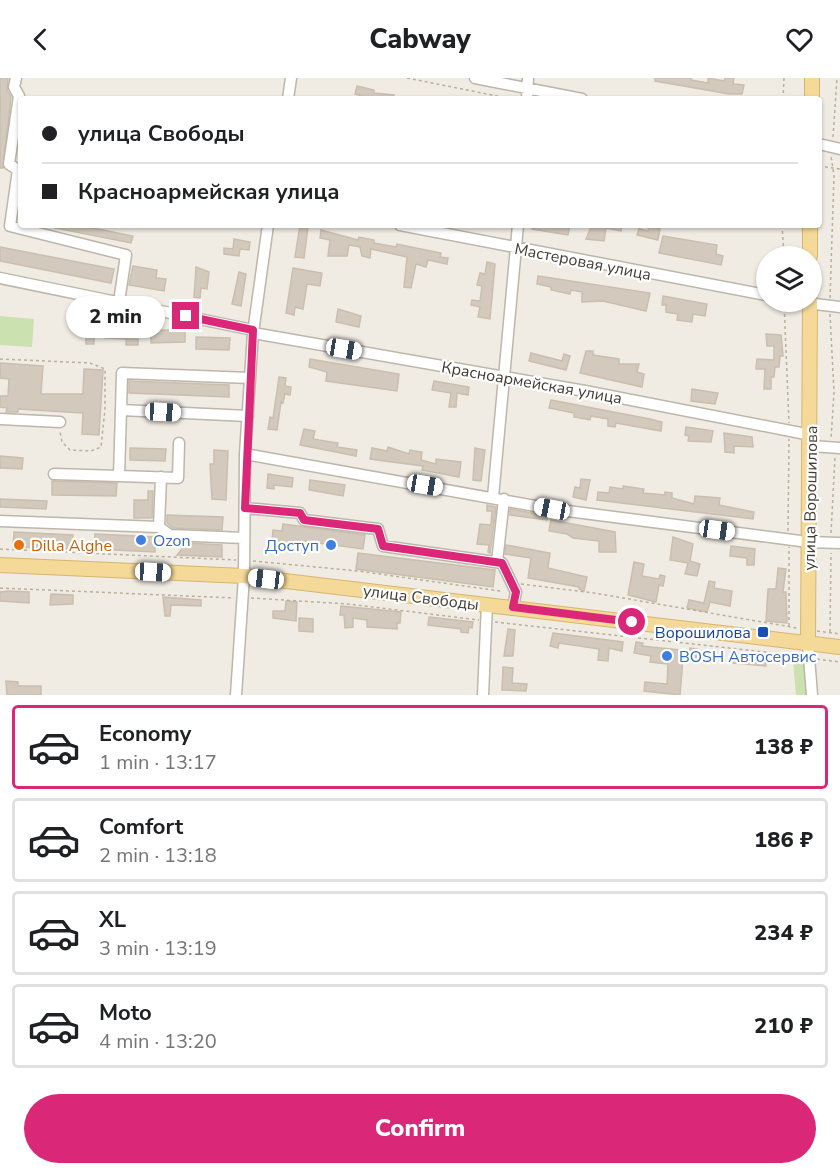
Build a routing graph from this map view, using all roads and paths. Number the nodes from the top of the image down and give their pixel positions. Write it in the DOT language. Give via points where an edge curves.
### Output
graph roads {
  1 [pos="16,78"];
  2 [pos="291,78"];
  3 [pos="407,78"];
  4 [pos="475,78"];
  5 [pos="784,78"];
  6 [pos="813,78"];
  7 [pos="837,78"];
  8 [pos="527,88"];
  9 [pos="19,96"];
  10 [pos="288,96"];
  11 [pos="497,96"];
  12 [pos="567,96"];
  13 [pos="783,96"];
  14 [pos="812,96"];
  15 [pos="18,118"];
  16 [pos="17,139"];
  17 [pos="836,148"];
  18 [pos="822,167"];
  19 [pos="840,169"];
  20 [pos="831,170"];
  21 [pos="268,228"];
  22 [pos="415,228"];
  23 [pos="518,228"];
  24 [pos="782,228"];
  25 [pos="810,228"];
  26 [pos="783,246"];
  27 [pos="810,246"];
  28 [pos="516,248"];
  29 [pos="0,278"];
  30 [pos="756,293"];
  31 [pos="119,302"];
  32 [pos="835,306"];
  33 [pos="784,312"];
  34 [pos="806,312"];
  35 [pos="253,331"];
  36 [pos="0,359"];
  37 [pos="504,376"];
  38 [pos="250,378"];
  39 [pos="121,410"];
  40 [pos="248,416"];
  41 [pos="0,419"];
  42 [pos="60,422"];
  43 [pos="790,431"];
  44 [pos="811,440"];
  45 [pos="179,443"];
  46 [pos="835,448"];
  47 [pos="245,454"];
  48 [pos="54,474"];
  49 [pos="119,476"];
  50 [pos="161,477"];
  51 [pos="493,497"];
  52 [pos="504,499"];
  53 [pos="245,508"];
  54 [pos="0,522"];
  55 [pos="159,527"];
  56 [pos="244,538"];
  57 [pos="788,540"];
  58 [pos="808,542"];
  59 [pos="835,543"];
  60 [pos="0,549"];
  61 [pos="244,561"];
  62 [pos="497,562"];
  63 [pos="0,565"];
  64 [pos="244,576"];
  65 [pos="511,585"];
  66 [pos="0,588"];
  67 [pos="242,597"];
  68 [pos="487,604"];
  69 [pos="513,607"];
  70 [pos="487,621"];
  71 [pos="789,627"];
  72 [pos="830,633"];
  73 [pos="840,634"];
  74 [pos="809,644"];
  75 [pos="840,647"];
  76 [pos="840,662"];
  77 [pos="236,695"];
  78 [pos="483,695"];
  79 [pos="812,695"];
  1 -- 9 [label="street" via="14,87"];
  2 -- 10 [label="street"];
  3 -- 11 [label="path"];
  4 -- 8 [label="street"];
  5 -- 13 [label="path"];
  6 -- 14 [label="main road"];
  7 -- 17 [label="path"];
  8 -- 12 [label="street"];
  15 -- 16 [label="street"];
  16 -- 31 [label="street" via="9,164 18,170 10,226 126,255"];
  17 -- 20 [label="path"];
  18 -- 20 [label="path"];
  19 -- 20 [label="path"];
  20 -- 32 [label="path"];
  21 -- 35 [label="street"];
  22 -- 28 [label="street, Мастеровая улица"];
  23 -- 28 [label="street"];
  24 -- 26 [label="path"];
  25 -- 27 [label="main road"];
  28 -- 30 [label="street, Мастеровая улица"];
  28 -- 37 [label="street"];
  29 -- 31 [label="street, Красноармейская улица"];
  31 -- 35 [label="street, Красноармейская улица"];
  32 -- 46 [label="path"];
  33 -- 43 [label="path"];
  34 -- 44 [label="main road, улица Ворошилова"];
  35 -- 37 [label="street, Красноармейская улица"];
  35 -- 38 [label="street"];
  36 -- 42 [label="path" via="90,363 105,369 101,447 92,451 70,450 62,442"];
  37 -- 43 [label="street, Красноармейская улица"];
  37 -- 51 [label="street"];
  38 -- 39 [label="street" via="122,373"];
  38 -- 40 [label="street"];
  39 -- 40 [label="street"];
  39 -- 49 [label="street"];
  40 -- 47 [label="street"];
  41 -- 42 [label="street"];
  43 -- 44 [label="street, Красноармейская улица"];
  43 -- 57 [label="path"];
  44 -- 46 [label="street, Красноармейская улица"];
  44 -- 58 [label="main road, улица Ворошилова"];
  45 -- 50 [label="street" via="178,478"];
  46 -- 59 [label="path"];
  47 -- 51 [label="street"];
  47 -- 53 [label="street"];
  48 -- 49 [label="street"];
  49 -- 50 [label="street"];
  50 -- 55 [label="street"];
  51 -- 52 [label="street"];
  52 -- 57 [label="street" via="552,509"];
  52 -- 62 [label="street"];
  53 -- 56 [label="street"];
  53 -- 62 [label="street" via="300,513 304,520 378,529 383,546"];
  54 -- 55 [label="street"];
  55 -- 56 [label="street" via="170,535"];
  56 -- 61 [label="street"];
  57 -- 58 [label="street"];
  57 -- 71 [label="path"];
  58 -- 59 [label="street"];
  58 -- 74 [label="main road, улица Ворошилова"];
  59 -- 72 [label="path"];
  60 -- 61 [label="path"];
  61 -- 64 [label="street"];
  61 -- 65 [label="path" via="358,571 500,591"];
  62 -- 65 [label="street" via="509,571"];
  63 -- 64 [label="main road, улица Свободы"];
  64 -- 67 [label="street"];
  64 -- 68 [label="main road, улица Свободы"];
  65 -- 69 [label="street" via="516,592"];
  65 -- 71 [label="path" via="594,593"];
  66 -- 67 [label="path"];
  67 -- 70 [label="path" via="348,604"];
  67 -- 77 [label="street"];
  68 -- 69 [label="main road, улица Свободы"];
  68 -- 70 [label="street"];
  69 -- 74 [label="main road, улица Свободы"];
  70 -- 74 [label="path"];
  70 -- 78 [label="street"];
  71 -- 74 [label="path"];
  72 -- 73 [label="path"];
  72 -- 74 [label="path"];
  74 -- 75 [label="main road, улица Свободы"];
  74 -- 76 [label="path"];
  74 -- 79 [label="street, улица Ворошилова"];
}
